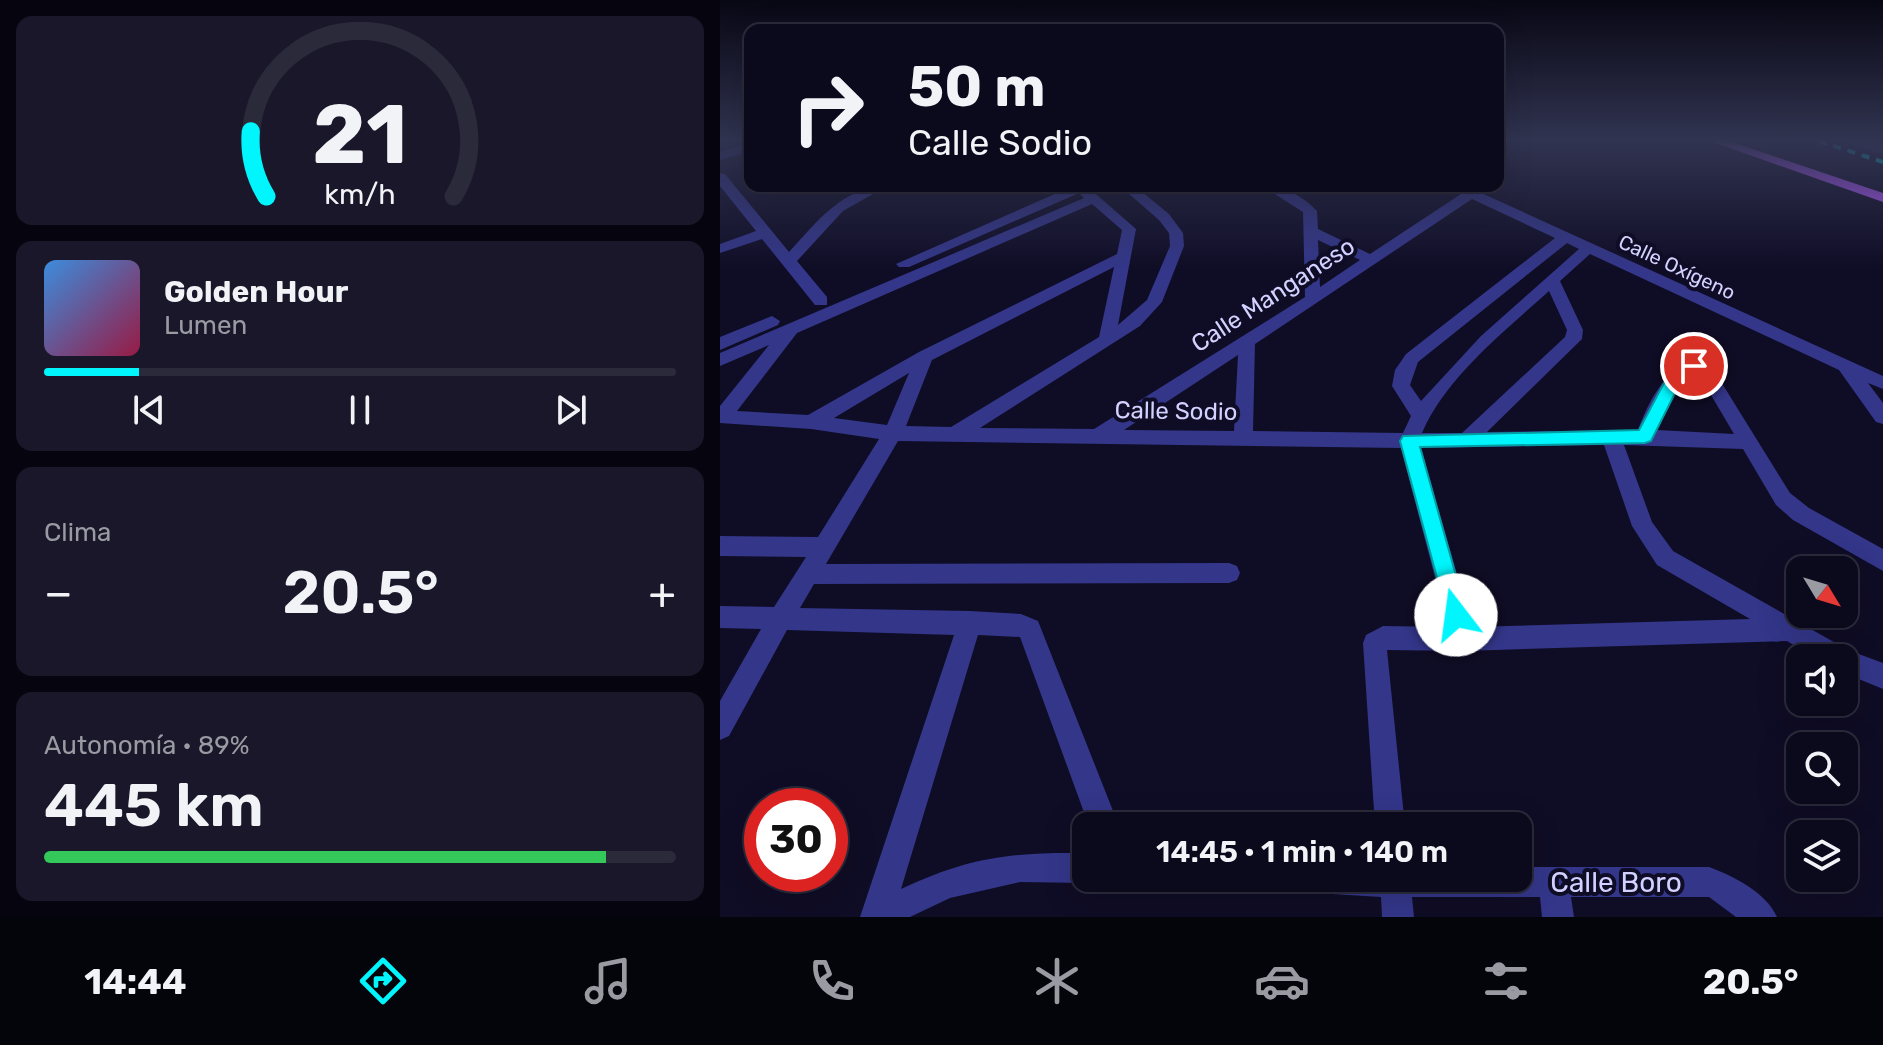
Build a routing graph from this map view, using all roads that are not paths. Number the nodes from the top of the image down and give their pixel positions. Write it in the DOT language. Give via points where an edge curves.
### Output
graph roads {
  1 [pos="725,184"];
  2 [pos="1841,184"];
  3 [pos="869,192"];
  4 [pos="1083,192"];
  5 [pos="1083,192"];
  6 [pos="1086,192"];
  7 [pos="1134,192"];
  8 [pos="1280,192"];
  9 [pos="1460,192"];
  10 [pos="1467,192"];
  11 [pos="1883,198"];
  12 [pos="1311,231"];
  13 [pos="764,233"];
  14 [pos="1565,237"];
  15 [pos="1588,248"];
  16 [pos="720,249"];
  17 [pos="1122,257"];
  18 [pos="1372,260"];
  19 [pos="788,262"];
  20 [pos="1552,280"];
  21 [pos="1313,299"];
  22 [pos="821,301"];
  23 [pos="794,326"];
  24 [pos="1107,340"];
  25 [pos="1247,341"];
  26 [pos="720,344"];
  27 [pos="925,356"];
  28 [pos="720,360"];
  29 [pos="1845,365"];
  30 [pos="1883,383"];
  31 [pos="1419,413"];
  32 [pos="1883,417"];
  33 [pos="811,422"];
  34 [pos="893,433"];
  35 [pos="954,435"];
  36 [pos="1099,436"];
  37 [pos="1611,437"];
  38 [pos="1645,437"];
  39 [pos="1243,438"];
  40 [pos="1409,441"];
  41 [pos="1466,441"];
  42 [pos="1745,442"];
  43 [pos="720,546"];
  44 [pos="823,547"];
  45 [pos="1883,561"];
  46 [pos="1229,573"];
  47 [pos="807,574"];
  48 [pos="720,617"];
  49 [pos="780,619"];
  50 [pos="970,622"];
  51 [pos="1786,630"];
  52 [pos="1463,639"];
  53 [pos="1813,644"];
  54 [pos="1858,666"];
  55 [pos="1879,675"];
  56 [pos="720,727"];
  57 [pos="1099,812"];
  58 [pos="1389,812"];
  59 [pos="1072,868"];
  60 [pos="1532,881"];
  61 [pos="1554,881"];
  62 [pos="1396,892"];
  63 [pos="876,916"];
  64 [pos="1398,917"];
  65 [pos="1558,917"];
  66 [pos="1761,917"];
  1 -- 13 [label="street"];
  2 -- 11 [label="main road"];
  3 -- 19 [label="street" via="838,208"];
  4 -- 22 [label="street"];
  5 -- 23 [label="street"];
  6 -- 17 [label="street" via="1129,229"];
  7 -- 24 [label="street" via="1164,217 1176,233 1177,246 1154,302"];
  8 -- 12 [label="street" via="1307,207"];
  9 -- 18 [label="street, Calle Manganeso"];
  10 -- 14 [label="street, Calle Oxígeno"];
  12 -- 18 [label="street"];
  12 -- 21 [label="street"];
  13 -- 16 [label="street"];
  13 -- 19 [label="street"];
  14 -- 15 [label="street, Calle Oxígeno"];
  14 -- 31 [label="street" via="1412,358 1401,386"];
  15 -- 20 [label="street"];
  15 -- 29 [label="street, Calle Oxígeno"];
  17 -- 24 [label="street"];
  17 -- 27 [label="street"];
  18 -- 21 [label="street, Calle Manganeso"];
  19 -- 22 [label="street"];
  20 -- 31 [label="street"];
  20 -- 41 [label="street" via="1575,330 1573,339"];
  21 -- 25 [label="street, Calle Manganeso"];
  22 -- 26 [label="street"];
  23 -- 28 [label="street"];
  23 -- 33 [label="street, Calle Sodio" via="722,417"];
  24 -- 35 [label="street"];
  25 -- 36 [label="street, Calle Manganeso"];
  25 -- 39 [label="street"];
  27 -- 33 [label="street"];
  27 -- 34 [label="street"];
  29 -- 30 [label="street, Calle Oxígeno"];
  29 -- 32 [label="street"];
  31 -- 40 [label="street"];
  33 -- 34 [label="street, Calle Sodio"];
  34 -- 35 [label="street, Calle Sodio"];
  34 -- 44 [label="street"];
  35 -- 36 [label="street, Calle Sodio"];
  36 -- 39 [label="street, Calle Sodio"];
  37 -- 38 [label="street, Calle Sodio"];
  37 -- 41 [label="street, Calle Sodio"];
  37 -- 51 [label="street" via="1654,547 1685,572"];
  38 -- 42 [label="street, Calle Sodio"];
  38 -- 42 [label="street" via="1670,388 1694,366 1708,372"];
  39 -- 40 [label="street, Calle Sodio"];
  40 -- 41 [label="street, Calle Sodio"];
  40 -- 52 [label="street"];
  42 -- 45 [label="street" via="1790,506"];
  43 -- 44 [label="street"];
  44 -- 47 [label="street"];
  46 -- 47 [label="street"];
  47 -- 49 [label="street"];
  48 -- 49 [label="street"];
  49 -- 50 [label="street"];
  49 -- 56 [label="street"];
  50 -- 57 [label="street" via="1029,629"];
  50 -- 63 [label="street"];
  51 -- 52 [label="street"];
  51 -- 53 [label="street"];
  52 -- 58 [label="street" via="1383,638 1375,643"];
  54 -- 55 [label="street"];
  59 -- 63 [label="street" via="1020,867 947,883"];
  60 -- 61 [label="street, Calle Boro"];
  61 -- 65 [label="street"];
  61 -- 66 [label="street, Calle Boro" via="1709,882"];
  62 -- 64 [label="street"];
}
